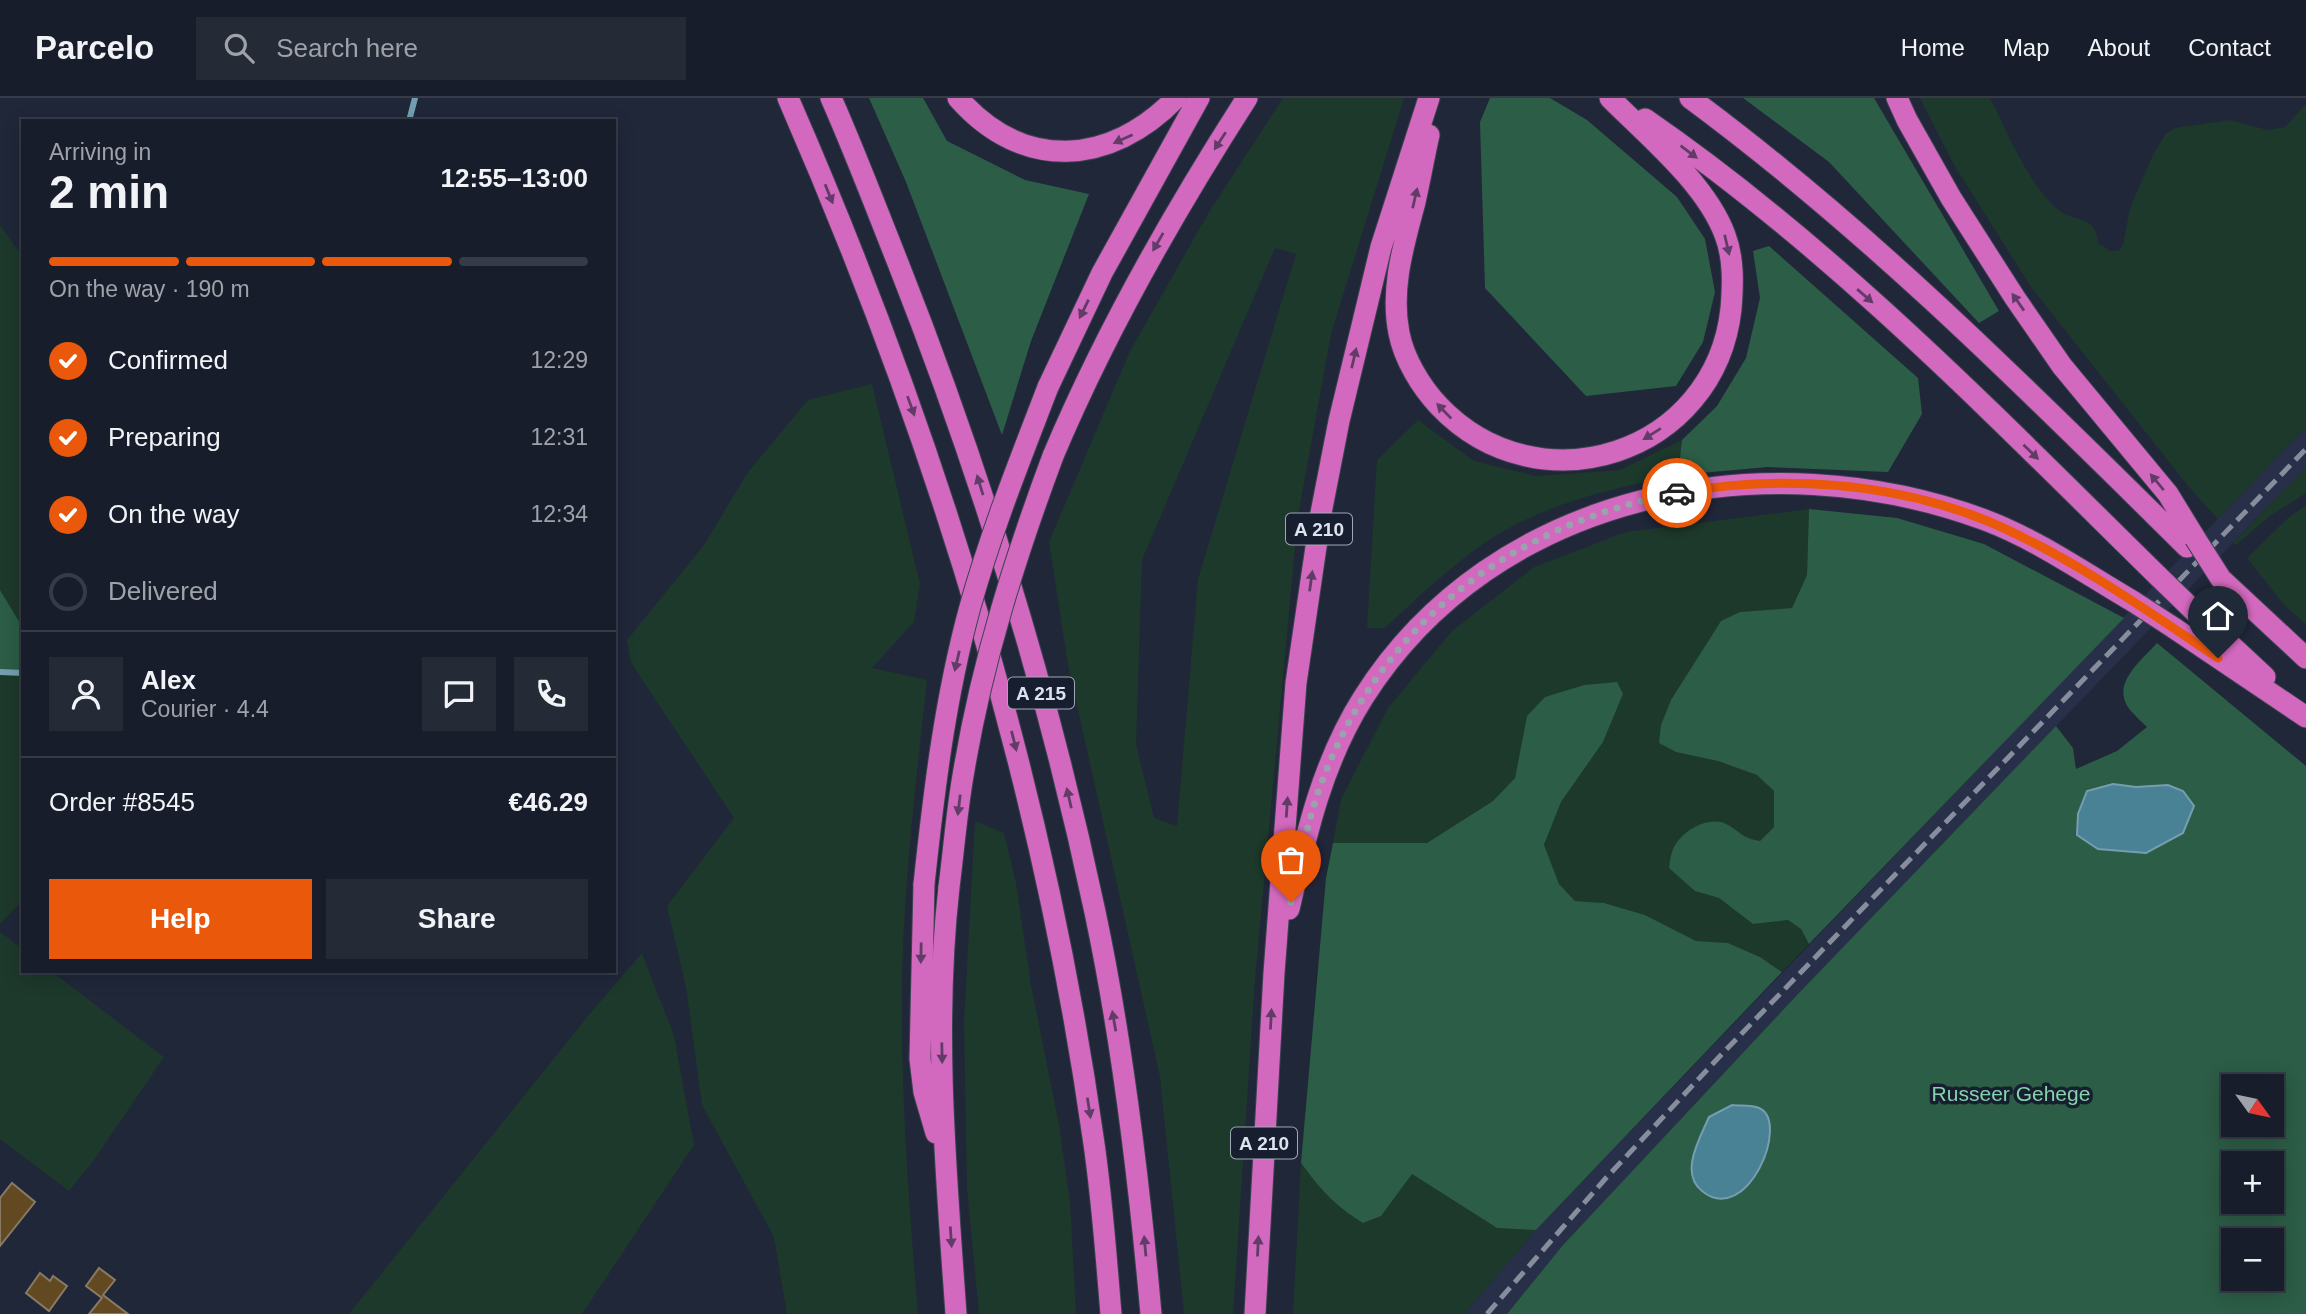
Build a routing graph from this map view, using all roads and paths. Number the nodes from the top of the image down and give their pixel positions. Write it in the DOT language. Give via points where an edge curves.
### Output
graph roads {
  1 [pos="788,98"];
  2 [pos="831,98"];
  3 [pos="958,98"];
  4 [pos="1176,98"];
  5 [pos="1199,98"];
  6 [pos="1247,98"];
  7 [pos="1429,98"];
  8 [pos="1437,98"];
  9 [pos="1612,98"];
  10 [pos="1690,98"];
  11 [pos="1897,98"];
  12 [pos="2191,542"];
  13 [pos="2306,658"];
  14 [pos="2306,716"];
  15 [pos="1274,973"];
  16 [pos="945,1169"];
  17 [pos="956,1314"];
  18 [pos="1111,1314"];
  19 [pos="1151,1314"];
  20 [pos="1255,1314"];
  1 -- 18 [label="highway, A 215, one-way" via="919,427 1005,708 1056,920 1075,1021 1095,1150"];
  19 -- 2 [label="highway, A 215, one-way" via="1141,1200 1117,1037 1062,768 961,430"];
  4 -- 3 [label="highway, one-way" via="1133,135 1079,150 1051,150 996,132"];
  5 -- 16 [label="highway, one-way, bridge" via="1102,273 1048,387 996,525 951,686 935,781 922,926 921,1077"];
  6 -- 16 [label="highway, one-way, bridge" via="1151,253 1114,323 1053,456 991,644 963,771 944,928"];
  15 -- 7 [label="highway, A 210, one-way" via="1296,683 1321,513 1375,272"];
  9 -- 8 [label="highway, one-way" via="1704,195 1726,237 1732,295 1720,354 1687,408 1643,440 1579,461 1545,461 1484,442 1432,399 1407,356 1399,333 1398,269"];
  9 -- 14 [label="highway, one-way, bridge" via="1793,233 1875,304"];
  10 -- 12 [label="highway" via="1819,199"];
  12 -- 11 [label="highway, one-way" via="2168,494 2062,366 1984,252"];
  12 -- 13 [label="highway, bridge" via="2221,579"];
  14 -- 15 [label="highway, bridge" via="2134,602 2029,540 1924,501 1852,487 1774,483 1686,492 1612,508 1553,531 1496,562 1445,602 1396,653 1363,698 1313,807"];
  20 -- 15 [label="highway, A 210, one-way"];
  16 -- 17 [label="highway, one-way"];
}
